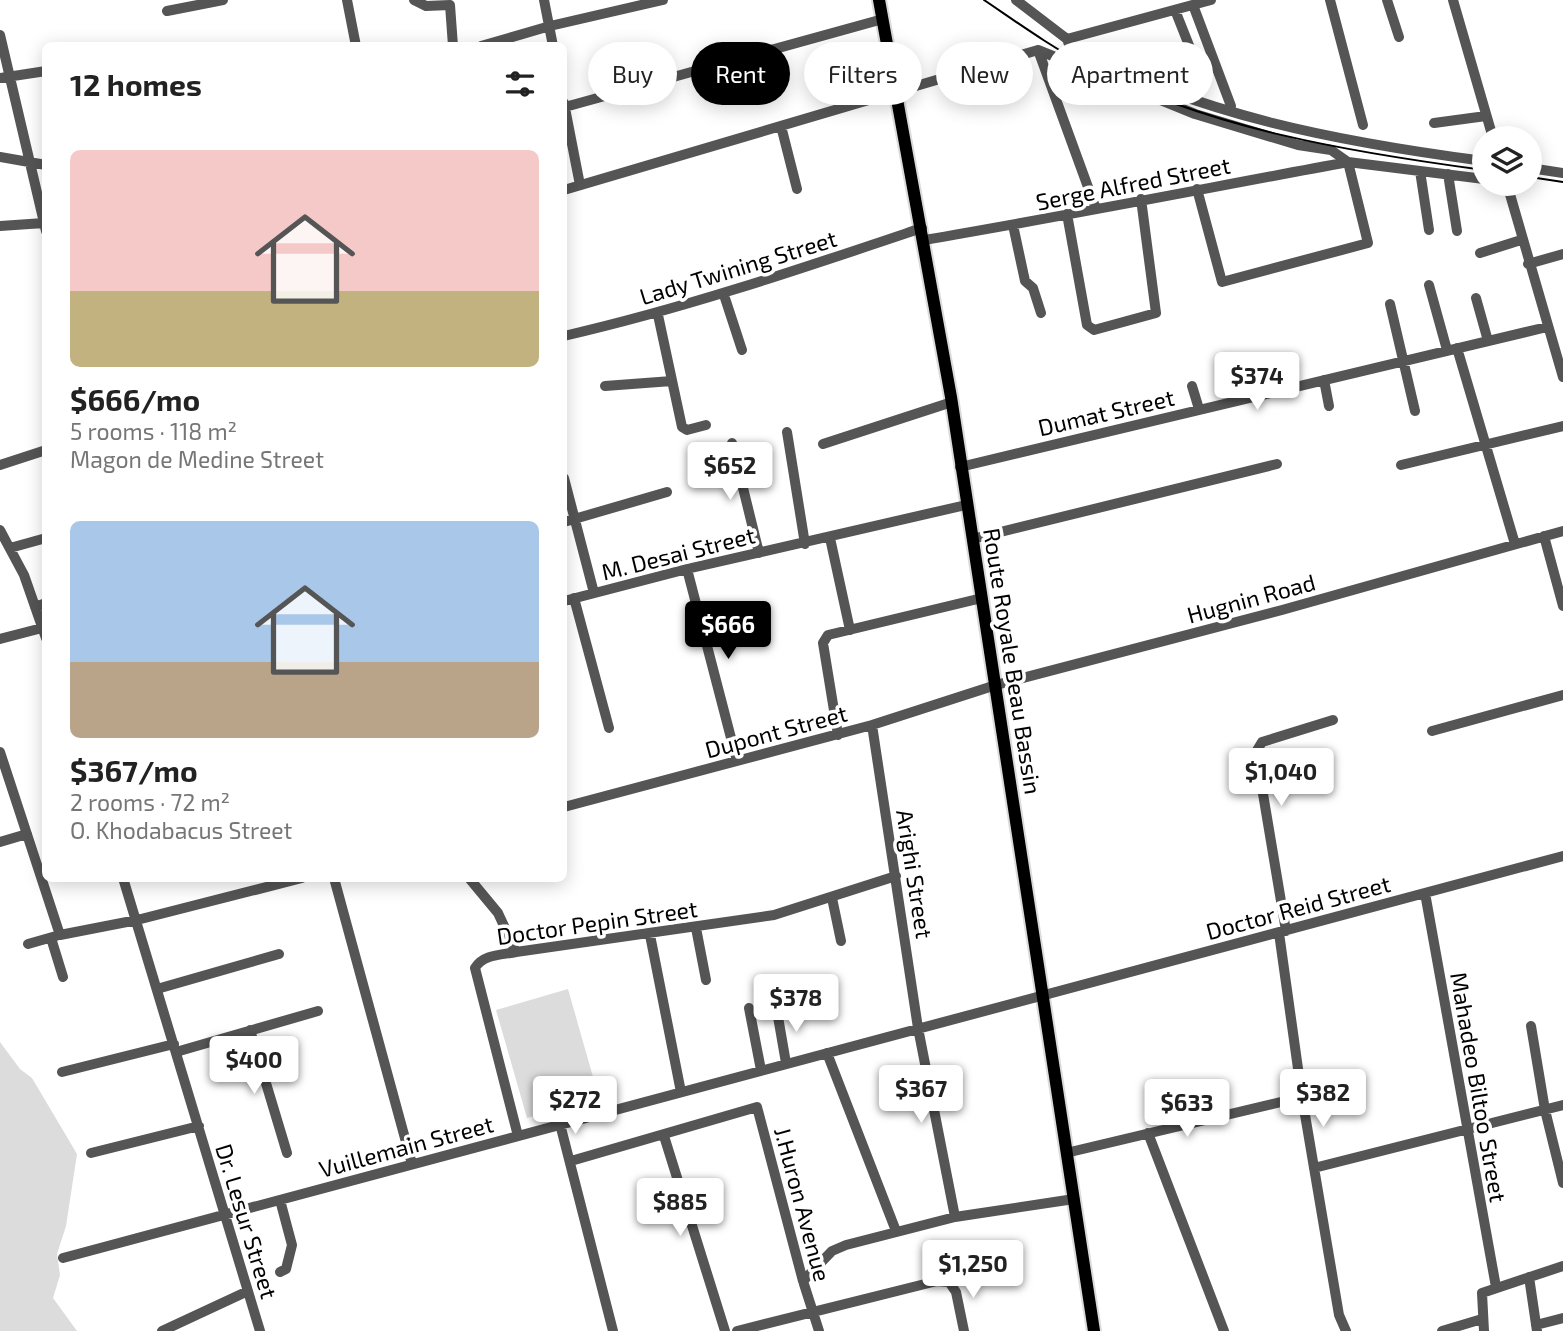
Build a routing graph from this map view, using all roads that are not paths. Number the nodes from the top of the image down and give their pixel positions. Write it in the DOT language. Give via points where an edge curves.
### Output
graph roads {
  1 [pos="223,0"];
  2 [pos="347,0"];
  3 [pos="414,0"];
  4 [pos="544,0"];
  5 [pos="661,0"];
  6 [pos="879,0"];
  7 [pos="1034,0"];
  8 [pos="1211,0"];
  9 [pos="1330,0"];
  10 [pos="1387,0"];
  11 [pos="1452,0"];
  12 [pos="1018,2"];
  13 [pos="1193,5"];
  14 [pos="1175,10"];
  15 [pos="167,11"];
  16 [pos="883,19"];
  17 [pos="550,26"];
  18 [pos="0,35"];
  19 [pos="1399,37"];
  20 [pos="1067,39"];
  21 [pos="354,42"];
  22 [pos="453,42"];
  23 [pos="495,42"];
  24 [pos="552,42"];
  25 [pos="888,42"];
  26 [pos="1188,42"];
  27 [pos="1038,50"];
  28 [pos="42,72"];
  29 [pos="5,77"];
  30 [pos="922,83"];
  31 [pos="567,103"];
  32 [pos="849,105"];
  33 [pos="900,105"];
  34 [pos="1231,106"];
  35 [pos="1486,116"];
  36 [pos="567,119"];
  37 [pos="1434,123"];
  38 [pos="1363,125"];
  39 [pos="781,126"];
  40 [pos="1489,126"];
  41 [pos="0,157"];
  42 [pos="1472,159"];
  43 [pos="1348,162"];
  44 [pos="30,163"];
  45 [pos="42,164"];
  46 [pos="1542,170"];
  47 [pos="1420,171"];
  48 [pos="1563,173"];
  49 [pos="1448,174"];
  50 [pos="1472,177"];
  51 [pos="580,185"];
  52 [pos="567,189"];
  53 [pos="797,189"];
  54 [pos="1197,190"];
  55 [pos="1510,196"];
  56 [pos="1140,199"];
  57 [pos="1096,209"];
  58 [pos="42,214"];
  59 [pos="1067,214"];
  60 [pos="1013,225"];
  61 [pos="0,226"];
  62 [pos="42,227"];
  63 [pos="1429,230"];
  64 [pos="1457,231"];
  65 [pos="923,234"];
  66 [pos="1521,240"];
  67 [pos="1480,253"];
  68 [pos="1563,254"];
  69 [pos="1528,264"];
  70 [pos="1429,285"];
  71 [pos="724,295"];
  72 [pos="1475,298"];
  73 [pos="1390,304"];
  74 [pos="1041,313"];
  75 [pos="658,314"];
  76 [pos="1547,327"];
  77 [pos="567,335"];
  78 [pos="1488,341"];
  79 [pos="1452,349"];
  80 [pos="742,350"];
  81 [pos="1402,361"];
  82 [pos="1563,377"];
  83 [pos="1324,380"];
  84 [pos="672,381"];
  85 [pos="605,386"];
  86 [pos="1192,386"];
  87 [pos="952,402"];
  88 [pos="1329,406"];
  89 [pos="1199,409"];
  90 [pos="1415,411"];
  91 [pos="706,425"];
  92 [pos="1563,426"];
  93 [pos="788,432"];
  94 [pos="732,443"];
  95 [pos="823,444"];
  96 [pos="1487,444"];
  97 [pos="42,451"];
  98 [pos="1277,464"];
  99 [pos="0,465"];
  100 [pos="1401,465"];
  101 [pos="960,467"];
  102 [pos="667,492"];
  103 [pos="966,505"];
  104 [pos="568,521"];
  105 [pos="0,530"];
  106 [pos="1563,531"];
  107 [pos="1544,536"];
  108 [pos="830,538"];
  109 [pos="42,539"];
  110 [pos="972,539"];
  111 [pos="805,544"];
  112 [pos="1515,544"];
  113 [pos="10,548"];
  114 [pos="759,553"];
  115 [pos="687,569"];
  116 [pos="594,593"];
  117 [pos="575,598"];
  118 [pos="982,598"];
  119 [pos="567,600"];
  120 [pos="40,605"];
  121 [pos="1563,606"];
  122 [pos="850,630"];
  123 [pos="42,633"];
  124 [pos="0,639"];
  125 [pos="996,685"];
  126 [pos="1563,695"];
  127 [pos="1333,720"];
  128 [pos="872,725"];
  129 [pos="610,728"];
  130 [pos="1432,731"];
  131 [pos="838,735"];
  132 [pos="0,752"];
  133 [pos="737,761"];
  134 [pos="567,806"];
  135 [pos="27,834"];
  136 [pos="0,842"];
  137 [pos="1563,856"];
  138 [pos="896,876"];
  139 [pos="124,882"];
  140 [pos="286,882"];
  141 [pos="335,882"];
  142 [pos="472,882"];
  143 [pos="1425,893"];
  144 [pos="832,898"];
  145 [pos="137,920"];
  146 [pos="696,928"];
  147 [pos="1283,932"];
  148 [pos="650,935"];
  149 [pos="56,937"];
  150 [pos="841,941"];
  151 [pos="28,944"];
  152 [pos="516,952"];
  153 [pos="279,954"];
  154 [pos="62,977"];
  155 [pos="706,980"];
  156 [pos="158,989"];
  157 [pos="1044,994"];
  158 [pos="749,1008"];
  159 [pos="318,1011"];
  160 [pos="777,1011"];
  161 [pos="1531,1026"];
  162 [pos="918,1028"];
  163 [pos="250,1030"];
  164 [pos="175,1048"];
  165 [pos="827,1052"];
  166 [pos="786,1063"];
  167 [pos="761,1070"];
  168 [pos="62,1072"];
  169 [pos="681,1092"];
  170 [pos="1301,1097"];
  171 [pos="1563,1105"];
  172 [pos="1545,1110"];
  173 [pos="560,1124"];
  174 [pos="199,1126"];
  175 [pos="1466,1130"];
  176 [pos="1148,1133"];
  177 [pos="518,1136"];
  178 [pos="664,1136"];
  179 [pos="91,1153"];
  180 [pos="287,1153"];
  181 [pos="1066,1153"];
  182 [pos="570,1161"];
  183 [pos="412,1164"];
  184 [pos="1314,1168"];
  185 [pos="1563,1183"];
  186 [pos="1074,1199"];
  187 [pos="280,1200"];
  188 [pos="225,1215"];
  189 [pos="954,1217"];
  190 [pos="896,1231"];
  191 [pos="64,1258"];
  192 [pos="1563,1266"];
  193 [pos="280,1272"];
  194 [pos="1529,1277"];
  195 [pos="803,1281"];
  196 [pos="1496,1287"];
  197 [pos="248,1291"];
  198 [pos="813,1310"];
  199 [pos="1563,1318"];
  200 [pos="1482,1319"];
  201 [pos="1536,1328"];
  202 [pos="162,1331"];
  203 [pos="260,1331"];
  204 [pos="613,1331"];
  205 [pos="725,1331"];
  206 [pos="737,1331"];
  207 [pos="819,1331"];
  208 [pos="964,1331"];
  209 [pos="1094,1331"];
  210 [pos="1224,1331"];
  211 [pos="1346,1331"];
  212 [pos="1442,1331"];
  213 [pos="1484,1331"];
  1 -- 15 [label="street"];
  2 -- 21 [label="street"];
  3 -- 22 [label="street" via="426,6 450,5"];
  4 -- 17 [label="street"];
  5 -- 17 [label="street"];
  6 -- 16 [label="main road, Route Royale Beau Bassin"];
  7 -- 12 [label="street"];
  8 -- 13 [label="street"];
  9 -- 38 [label="street"];
  10 -- 19 [label="street"];
  11 -- 35 [label="street"];
  12 -- 20 [label="street"];
  13 -- 14 [label="street"];
  13 -- 34 [label="street"];
  14 -- 20 [label="street"];
  14 -- 26 [label="street"];
  16 -- 25 [label="main road, Route Royale Beau Bassin"];
  16 -- 31 [label="street"];
  17 -- 23 [label="street"];
  17 -- 24 [label="street"];
  18 -- 29 [label="street"];
  20 -- 42 [label="street" via="1070,47 1146,84 1256,120 1388,148"];
  27 -- 30 [label="street"];
  27 -- 43 [label="street" via="1172,106 1298,145 1331,150"];
  27 -- 57 [label="street"];
  28 -- 29 [label="street"];
  29 -- 44 [label="street"];
  32 -- 39 [label="street"];
  33 -- 65 [label="main road, Route Royale Beau Bassin"];
  35 -- 37 [label="street"];
  35 -- 40 [label="street"];
  36 -- 51 [label="street"];
  39 -- 51 [label="street"];
  39 -- 53 [label="street"];
  41 -- 44 [label="street"];
  43 -- 47 [label="street"];
  43 -- 54 [label="street, Serge Alfred Street"];
  43 -- 54 [label="street" via="1368,243 1226,283 1219,276"];
  44 -- 45 [label="street"];
  44 -- 58 [label="street"];
  46 -- 48 [label="street"];
  47 -- 49 [label="street"];
  47 -- 63 [label="street"];
  49 -- 50 [label="street"];
  49 -- 64 [label="street"];
  51 -- 52 [label="street"];
  54 -- 56 [label="street, Serge Alfred Street"];
  55 -- 66 [label="street"];
  56 -- 57 [label="street, Serge Alfred Street"];
  56 -- 59 [label="street" via="1156,313 1094,330 1087,325"];
  57 -- 59 [label="street, Serge Alfred Street"];
  59 -- 60 [label="street, Serge Alfred Street"];
  60 -- 65 [label="street, Serge Alfred Street"];
  60 -- 74 [label="street" via="1025,281 1034,291"];
  61 -- 62 [label="street"];
  65 -- 71 [label="street, Lady Twining Street"];
  65 -- 87 [label="main road, Route Royale Beau Bassin"];
  66 -- 67 [label="street"];
  66 -- 69 [label="street"];
  68 -- 69 [label="street"];
  69 -- 76 [label="street"];
  70 -- 79 [label="street"];
  71 -- 75 [label="street, Lady Twining Street"];
  71 -- 80 [label="street"];
  72 -- 78 [label="street"];
  73 -- 81 [label="street"];
  75 -- 77 [label="street, Lady Twining Street"];
  75 -- 84 [label="street"];
  76 -- 78 [label="street, Dumat Street"];
  76 -- 82 [label="street"];
  78 -- 79 [label="street, Dumat Street"];
  79 -- 81 [label="street, Dumat Street"];
  79 -- 96 [label="street"];
  81 -- 83 [label="street, Dumat Street"];
  81 -- 90 [label="street"];
  83 -- 88 [label="street"];
  83 -- 89 [label="street, Dumat Street"];
  84 -- 85 [label="street"];
  84 -- 91 [label="street" via="682,427"];
  86 -- 89 [label="street"];
  87 -- 95 [label="street"];
  87 -- 101 [label="main road, Route Royale Beau Bassin"];
  89 -- 101 [label="street, Dumat Street"];
  92 -- 96 [label="street"];
  93 -- 111 [label="street"];
  94 -- 114 [label="street"];
  96 -- 100 [label="street"];
  96 -- 112 [label="street"];
  97 -- 99 [label="street"];
  98 -- 110 [label="street"];
  101 -- 103 [label="main road, Route Royale Beau Bassin"];
  102 -- 104 [label="street"];
  103 -- 108 [label="street, M. Desai Street"];
  103 -- 110 [label="main road, Route Royale Beau Bassin"];
  104 -- 116 [label="street"];
  105 -- 113 [label="street"];
  106 -- 107 [label="street"];
  107 -- 112 [label="street, Hugnin Road"];
  107 -- 121 [label="street"];
  108 -- 111 [label="street, M. Desai Street"];
  108 -- 122 [label="street"];
  109 -- 113 [label="street"];
  110 -- 118 [label="main road, Route Royale Beau Bassin"];
  111 -- 114 [label="street, M. Desai Street"];
  112 -- 125 [label="street, Hugnin Road"];
  113 -- 120 [label="street"];
  114 -- 115 [label="street, M. Desai Street"];
  115 -- 116 [label="street, M. Desai Street"];
  115 -- 133 [label="street"];
  116 -- 117 [label="street, M. Desai Street"];
  117 -- 119 [label="street, M. Desai Street"];
  117 -- 129 [label="street"];
  118 -- 122 [label="street"];
  118 -- 125 [label="main road, Route Royale Beau Bassin"];
  122 -- 131 [label="street" via="828,635 823,643"];
  123 -- 124 [label="street"];
  125 -- 128 [label="street, Dupont Street"];
  125 -- 157 [label="main road, Route Royale Beau Bassin"];
  126 -- 130 [label="street"];
  127 -- 147 [label="street" via="1262,742 1255,752"];
  128 -- 131 [label="street, Dupont Street"];
  128 -- 138 [label="street, Arighi Street"];
  131 -- 133 [label="street, Dupont Street"];
  132 -- 135 [label="street"];
  133 -- 134 [label="street, Dupont Street"];
  135 -- 136 [label="street"];
  135 -- 149 [label="street"];
  137 -- 143 [label="street, Doctor Reid Street"];
  138 -- 144 [label="street, Doctor Pepin Street"];
  138 -- 162 [label="street, Arighi Street"];
  139 -- 145 [label="street, Dr. Lesur Street"];
  140 -- 145 [label="street"];
  141 -- 183 [label="street"];
  142 -- 152 [label="street" via="498,913"];
  143 -- 147 [label="street, Doctor Reid Street"];
  143 -- 175 [label="street, Mahadeo Biltoo Street"];
  144 -- 146 [label="street, Doctor Pepin Street" via="774,915"];
  144 -- 150 [label="street"];
  145 -- 149 [label="street"];
  145 -- 156 [label="street, Dr. Lesur Street"];
  146 -- 148 [label="street, Doctor Pepin Street"];
  146 -- 155 [label="street"];
  147 -- 157 [label="street, Doctor Reid Street"];
  147 -- 170 [label="street"];
  148 -- 152 [label="street, Doctor Pepin Street"];
  148 -- 169 [label="street"];
  149 -- 151 [label="street"];
  149 -- 154 [label="street"];
  152 -- 177 [label="street, Doctor Pepin Street" via="485,957 475,968"];
  153 -- 156 [label="street"];
  156 -- 164 [label="street, Dr. Lesur Street"];
  157 -- 162 [label="street, Vuillemain Street"];
  157 -- 181 [label="main road, Route Royale Beau Bassin"];
  158 -- 167 [label="street"];
  159 -- 163 [label="street"];
  160 -- 166 [label="street"];
  161 -- 172 [label="street"];
  162 -- 165 [label="street, Vuillemain Street"];
  162 -- 189 [label="street, Arighi Street"];
  163 -- 164 [label="street"];
  163 -- 180 [label="street"];
  164 -- 168 [label="street"];
  164 -- 174 [label="street, Dr. Lesur Street"];
  165 -- 166 [label="street, Vuillemain Street"];
  165 -- 190 [label="street"];
  166 -- 167 [label="street, Vuillemain Street"];
  167 -- 169 [label="street, Vuillemain Street"];
  169 -- 173 [label="street, Vuillemain Street"];
  170 -- 176 [label="street"];
  170 -- 184 [label="street"];
  171 -- 172 [label="street"];
  172 -- 175 [label="street"];
  172 -- 185 [label="street"];
  173 -- 177 [label="street, Vuillemain Street"];
  173 -- 182 [label="street"];
  174 -- 179 [label="street"];
  174 -- 188 [label="street, Dr. Lesur Street"];
  175 -- 184 [label="street"];
  175 -- 196 [label="street, Mahadeo Biltoo Street"];
  176 -- 181 [label="street"];
  176 -- 210 [label="street"];
  177 -- 183 [label="street, Vuillemain Street"];
  178 -- 182 [label="street"];
  178 -- 195 [label="street, J.Huron Avenue" via="757,1107"];
  178 -- 205 [label="street"];
  181 -- 186 [label="main road, Route Royale Beau Bassin"];
  182 -- 204 [label="street"];
  183 -- 187 [label="street, Vuillemain Street"];
  184 -- 211 [label="street" via="1339,1315"];
  186 -- 189 [label="street"];
  186 -- 209 [label="main road, Route Royale Beau Bassin"];
  187 -- 188 [label="street, Vuillemain Street"];
  187 -- 193 [label="street" via="292,1245 286,1269"];
  188 -- 191 [label="street, Vuillemain Street"];
  188 -- 197 [label="street, Dr. Lesur Street"];
  189 -- 190 [label="street"];
  190 -- 195 [label="street" via="832,1251"];
  192 -- 194 [label="street"];
  194 -- 196 [label="street"];
  194 -- 201 [label="street"];
  195 -- 198 [label="street, J.Huron Avenue"];
  196 -- 200 [label="street" via="1482,1293"];
  197 -- 202 [label="street"];
  197 -- 203 [label="street, Dr. Lesur Street"];
  198 -- 206 [label="street"];
  198 -- 207 [label="street, J.Huron Avenue"];
  198 -- 208 [label="street" via="949,1282 956,1292"];
  199 -- 201 [label="street"];
  200 -- 212 [label="street"];
  200 -- 213 [label="street"];
}
